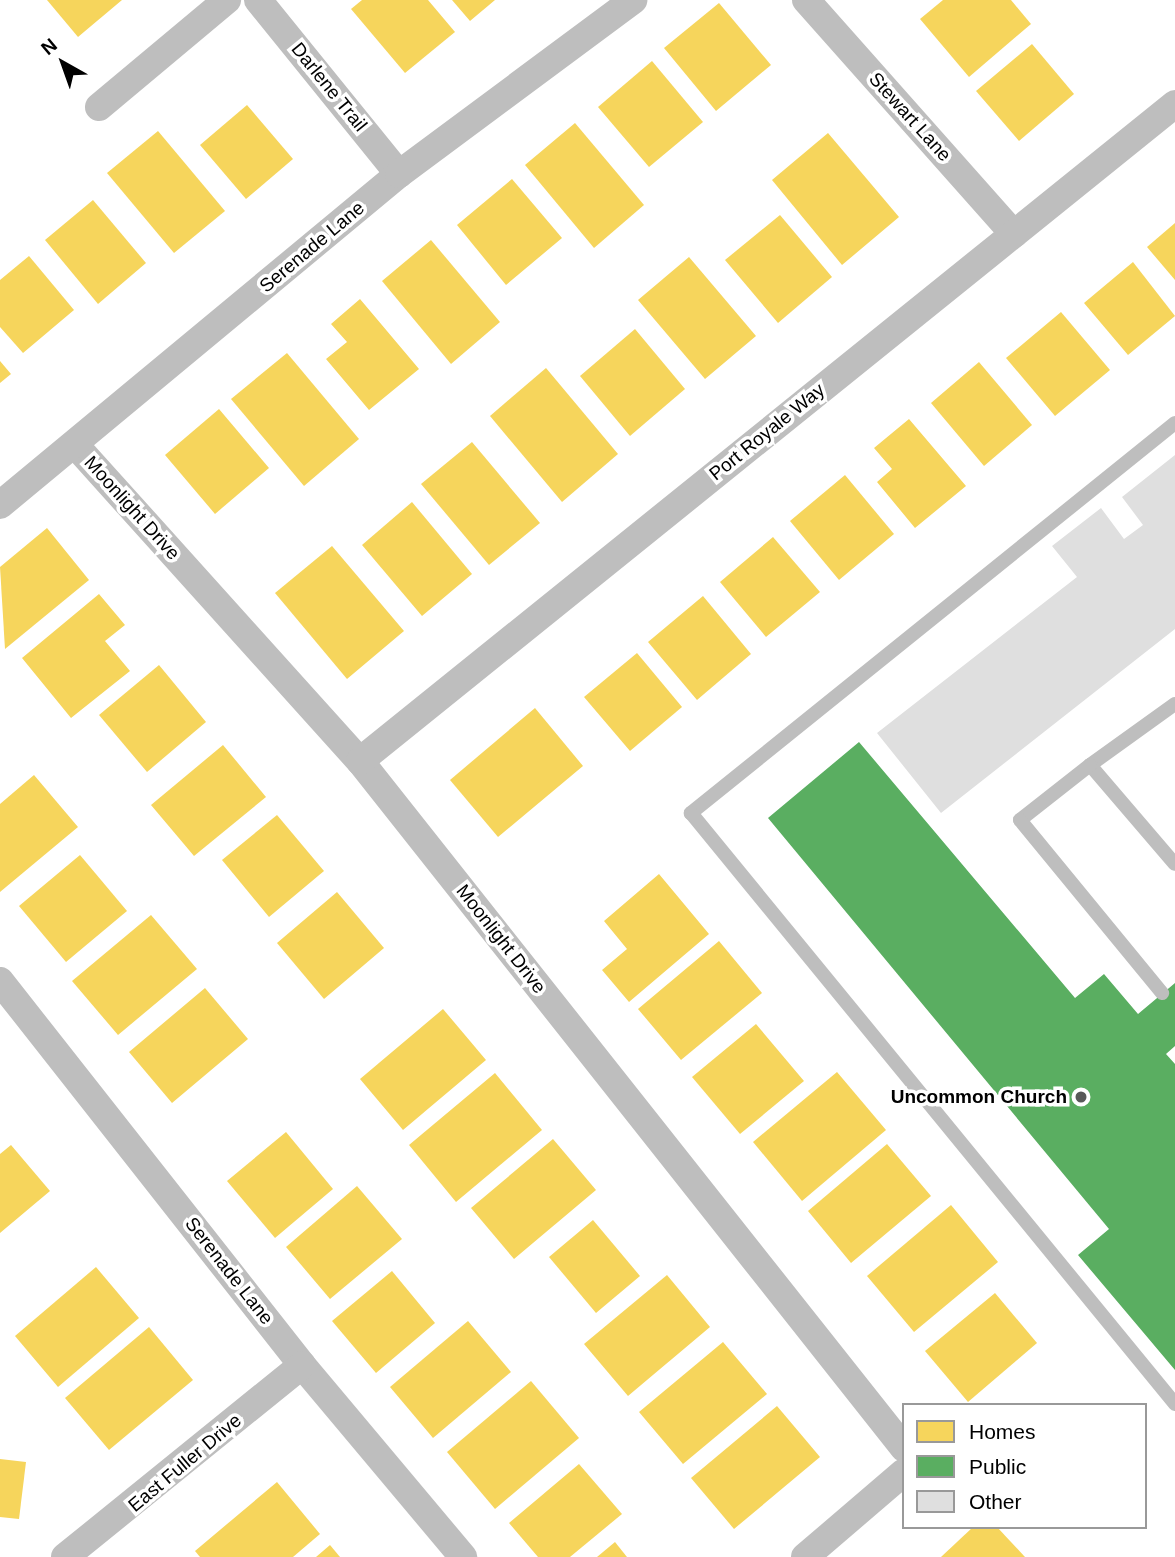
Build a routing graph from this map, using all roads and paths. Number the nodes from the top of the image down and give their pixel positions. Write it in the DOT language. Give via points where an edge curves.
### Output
graph roads {
  1 [pos="228,0"];
  2 [pos="258,0"];
  3 [pos="633,0"];
  4 [pos="806,0"];
  5 [pos="1175,104"];
  6 [pos="99,107"];
  7 [pos="400,174"];
  8 [pos="1014,234"];
  9 [pos="1175,423"];
  10 [pos="77,447"];
  11 [pos="0,505"];
  12 [pos="1174,708"];
  13 [pos="360,761"];
  14 [pos="1090,765"];
  15 [pos="1175,864"];
  16 [pos="0,981"];
  17 [pos="1162,993"];
  18 [pos="302,1365"];
  19 [pos="1175,1404"];
  20 [pos="902,1445"];
  21 [pos="902,1474"];
  22 [pos="65,1557"];
  23 [pos="463,1557"];
  24 [pos="805,1557"];
  1 -- 6 [label="street"];
  2 -- 7 [label="street, Darlene Trail"];
  3 -- 7 [label="street, Serenade Lane"];
  4 -- 8 [label="street, Stewart Lane"];
  5 -- 8 [label="street, Port Royale Way"];
  7 -- 10 [label="street, Serenade Lane"];
  8 -- 13 [label="street, Port Royale Way"];
  9 -- 19 [label="lane" via="691,813"];
  10 -- 11 [label="street, Serenade Lane"];
  10 -- 13 [label="street, Moonlight Drive"];
  12 -- 14 [label="lane"];
  13 -- 20 [label="street, Moonlight Drive"];
  14 -- 15 [label="lane"];
  14 -- 17 [label="lane" via="1020,820"];
  16 -- 18 [label="street, Serenade Lane"];
  18 -- 22 [label="street, East Fuller Drive"];
  18 -- 23 [label="street, Serenade Lane"];
  21 -- 24 [label="street"];
}
